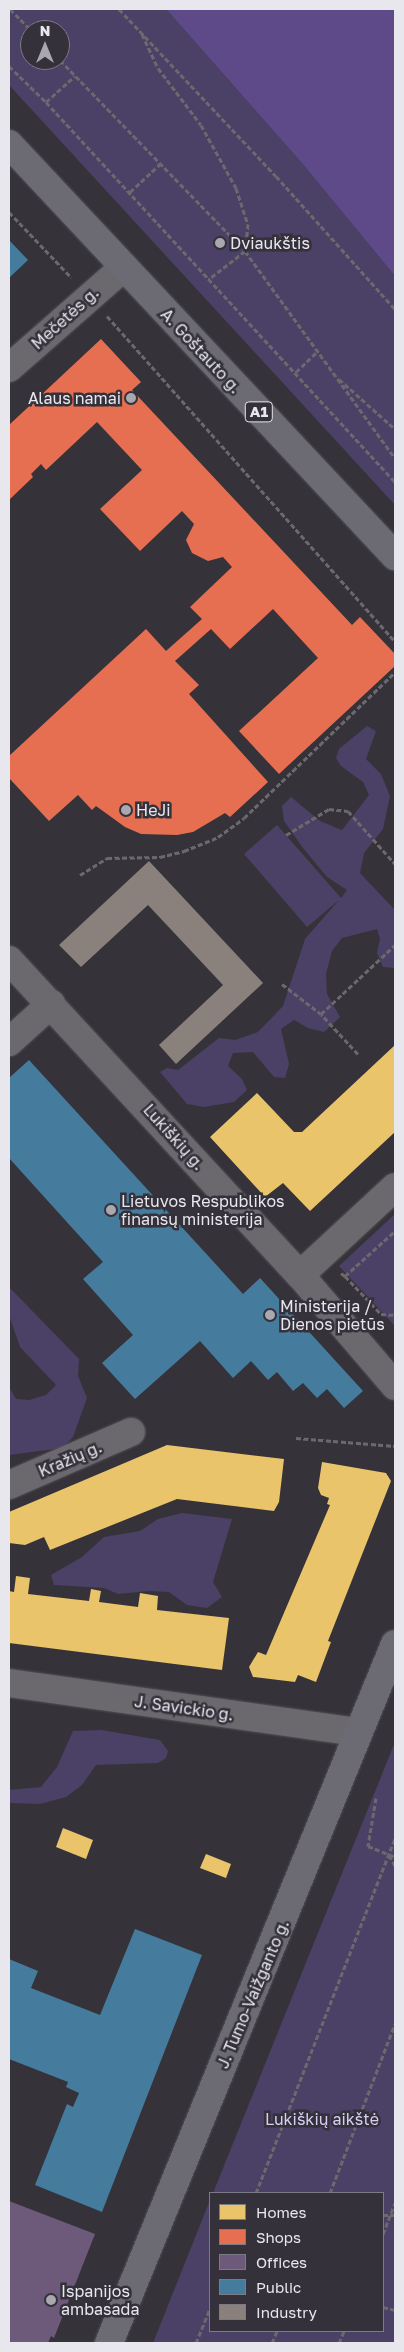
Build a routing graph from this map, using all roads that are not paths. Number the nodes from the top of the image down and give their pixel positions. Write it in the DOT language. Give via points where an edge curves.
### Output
graph roads {
  1 [pos="9,144"];
  2 [pos="123,268"];
  3 [pos="9,368"];
  4 [pos="395,556"];
  5 [pos="9,960"];
  6 [pos="51,1004"];
  7 [pos="9,1042"];
  8 [pos="395,1187"];
  9 [pos="300,1275"];
  10 [pos="395,1386"];
  11 [pos="131,1432"];
  12 [pos="9,1485"];
  13 [pos="395,1644"];
  14 [pos="9,1683"];
  15 [pos="359,1732"];
  16 [pos="108,2343"];
  1 -- 2 [label="main road, A. Goštauto g. / A1" via="57,192"];
  2 -- 3 [label="street, Mečetės g."];
  2 -- 4 [label="main road, A. Goštauto g. / A1"];
  5 -- 6 [label="street, Lukiškių g."];
  6 -- 7 [label="street"];
  6 -- 9 [label="street, Lukiškių g."];
  8 -- 9 [label="street"];
  9 -- 10 [label="street, Lukiškių g."];
  11 -- 12 [label="street, Kražių g."];
  13 -- 15 [label="main road, J. Tumo-Vaižganto g."];
  14 -- 15 [label="street, J. Savickio g."];
  15 -- 16 [label="main road, J. Tumo-Vaižganto g."];
}
